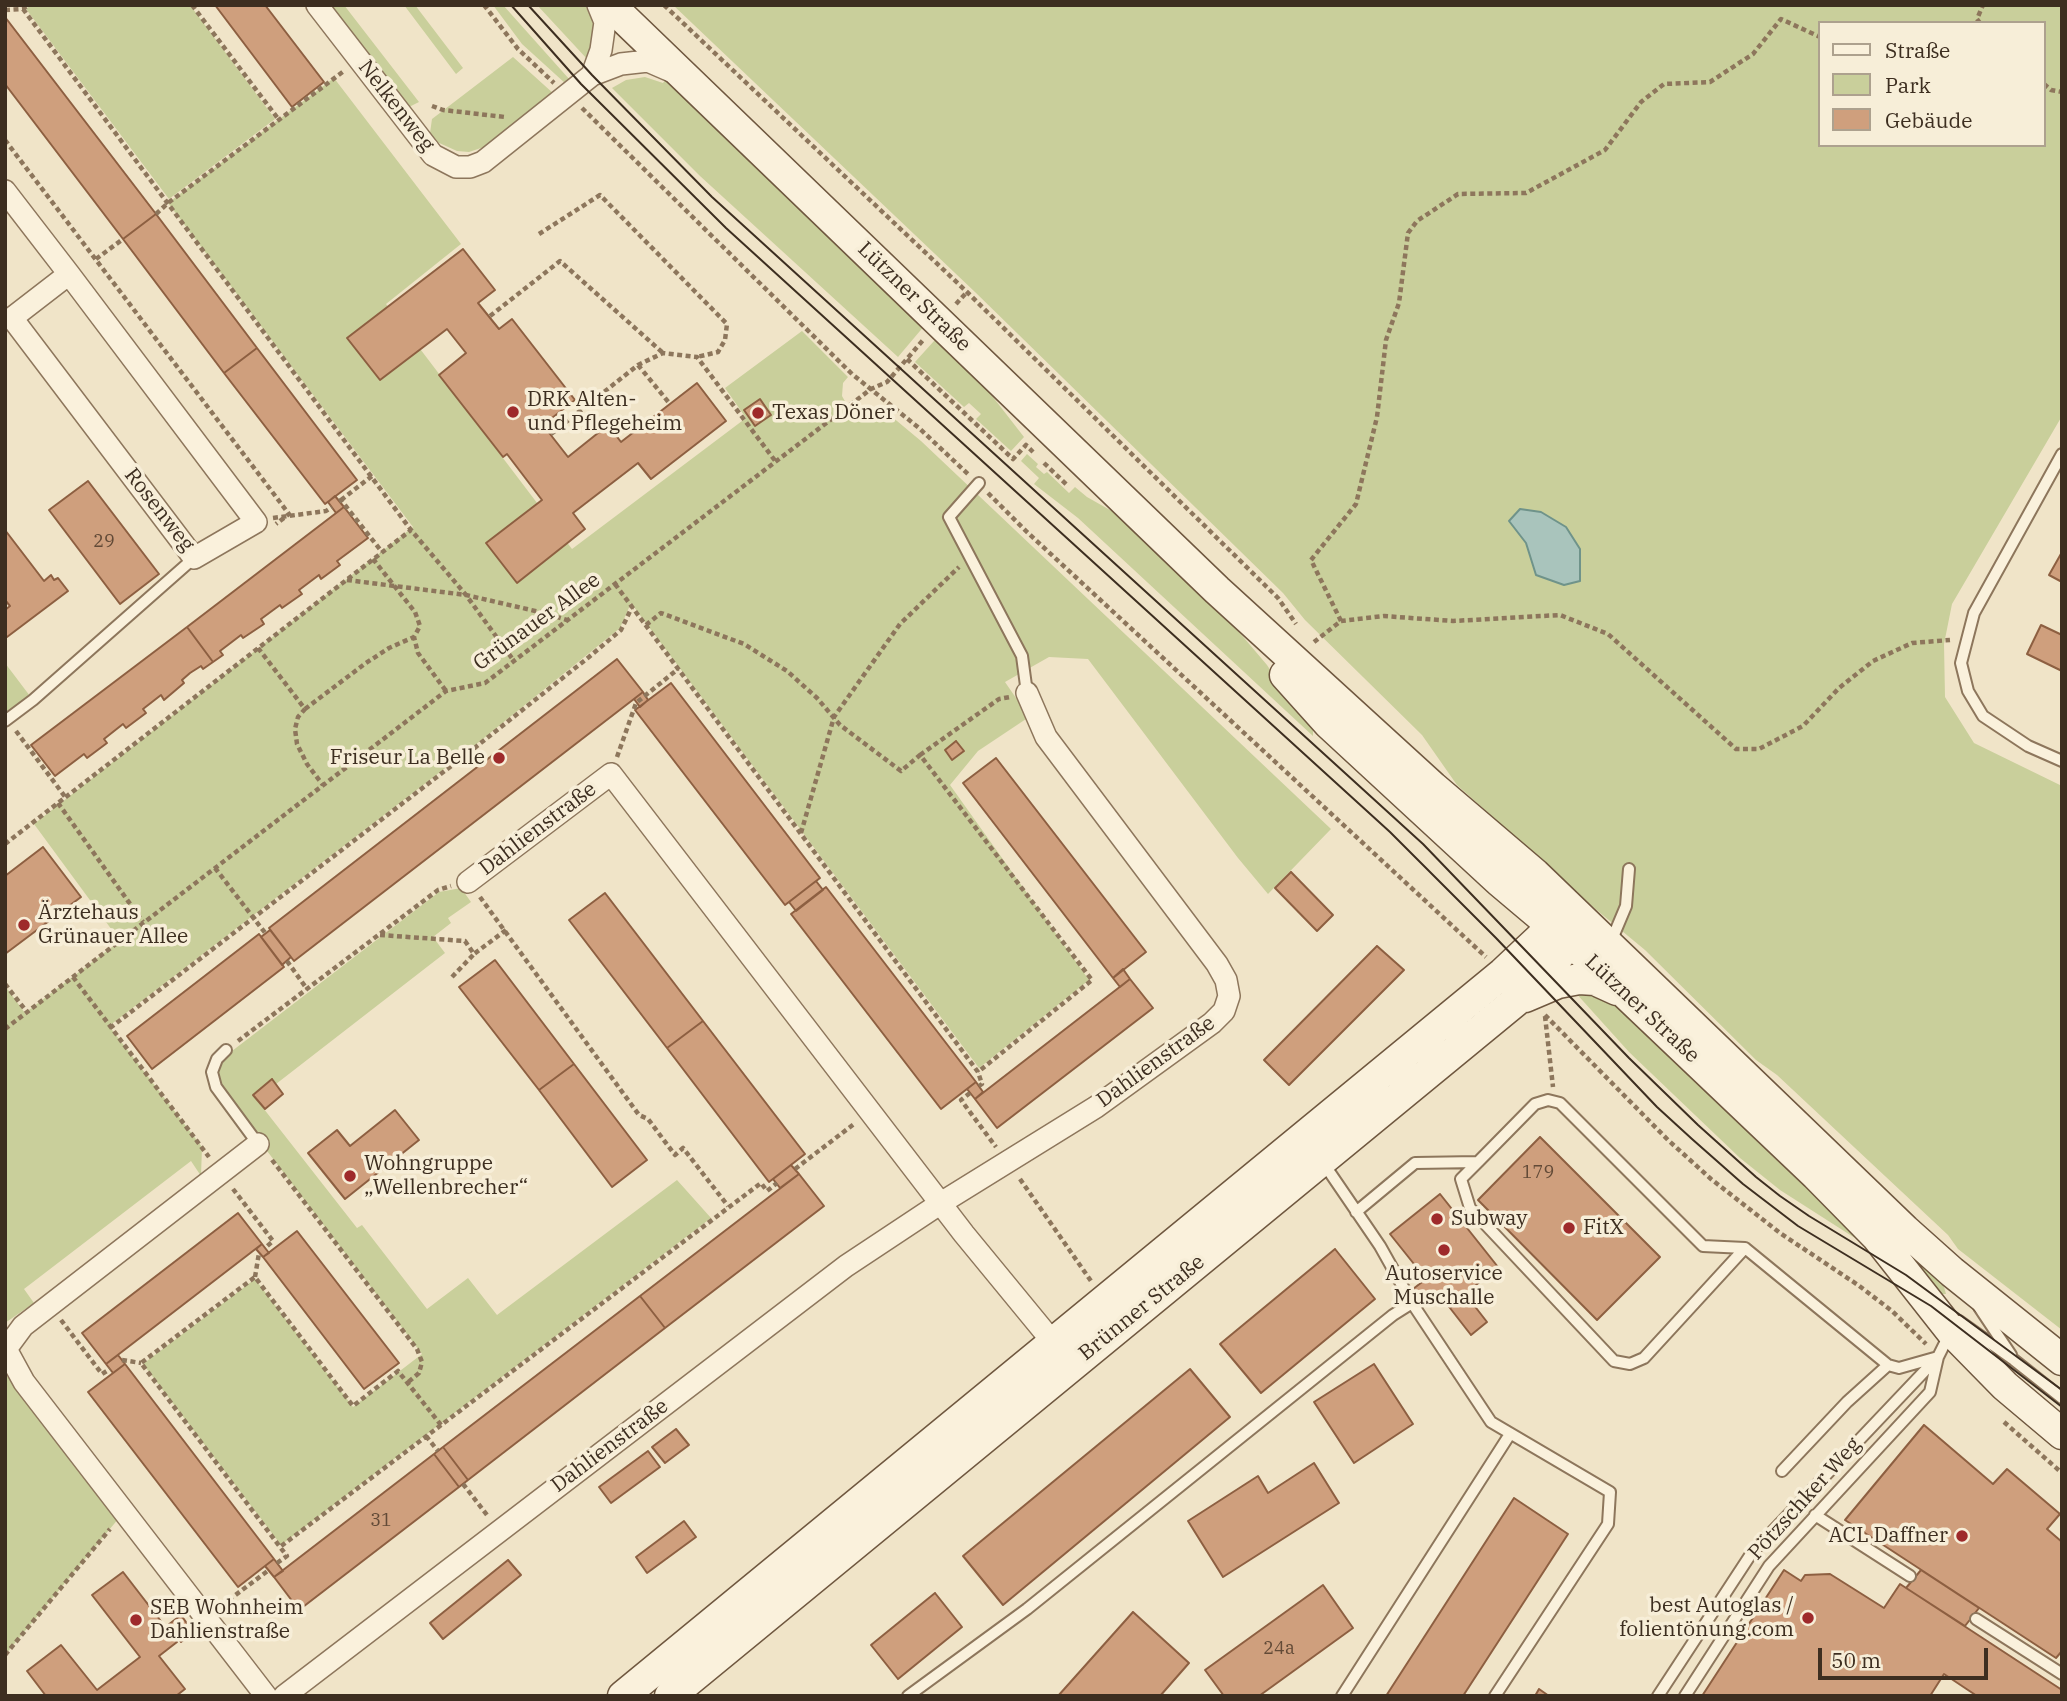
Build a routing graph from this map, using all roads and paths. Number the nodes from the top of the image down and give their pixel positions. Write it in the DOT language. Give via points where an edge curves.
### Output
graph roads {
  1 [pos="192,5"];
  2 [pos="317,5"];
  3 [pos="484,5"];
  4 [pos="598,5"];
  5 [pos="610,5"];
  6 [pos="664,5"];
  7 [pos="25,7"];
  8 [pos="5,10"];
  9 [pos="1818,36"];
  10 [pos="359,60"];
  11 [pos="592,75"];
  12 [pos="688,79"];
  13 [pos="2046,86"];
  14 [pos="560,89"];
  15 [pos="2062,92"];
  16 [pos="576,103"];
  17 [pos="432,106"];
  18 [pos="279,120"];
  19 [pos="537,121"];
  20 [pos="5,191"];
  21 [pos="167,203"];
  22 [pos="156,214"];
  23 [pos="539,234"];
  24 [pos="123,239"];
  25 [pos="96,259"];
  26 [pos="69,274"];
  27 [pos="490,316"];
  28 [pos="940,322"];
  29 [pos="663,353"];
  30 [pos="697,357"];
  31 [pos="907,359"];
  32 [pos="638,365"];
  33 [pos="871,389"];
  34 [pos="670,404"];
  35 [pos="551,435"];
  36 [pos="2062,454"];
  37 [pos="776,462"];
  38 [pos="372,476"];
  39 [pos="979,483"];
  40 [pos="1068,486"];
  41 [pos="332,507"];
  42 [pos="256,522"];
  43 [pos="411,530"];
  44 [pos="382,552"];
  45 [pos="970,556"];
  46 [pos="194,558"];
  47 [pos="373,559"];
  48 [pos="346,580"];
  49 [pos="615,584"];
  50 [pos="393,587"];
  51 [pos="1217,590"];
  52 [pos="466,595"];
  53 [pos="632,607"];
  54 [pos="566,620"];
  55 [pos="1341,621"];
  56 [pos="646,625"];
  57 [pos="1301,628"];
  58 [pos="1307,635"];
  59 [pos="414,637"];
  60 [pos="1967,639"];
  61 [pos="1314,642"];
  62 [pos="258,649"];
  63 [pos="1324,651"];
  64 [pos="514,661"];
  65 [pos="678,669"];
  66 [pos="446,691"];
  67 [pos="1027,693"];
  68 [pos="304,709"];
  69 [pos="834,717"];
  70 [pos="6,720"];
  71 [pos="920,755"];
  72 [pos="2062,761"];
  73 [pos="611,774"];
  74 [pos="323,786"];
  75 [pos="66,798"];
  76 [pos="58,803"];
  77 [pos="801,834"];
  78 [pos="5,843"];
  79 [pos="215,868"];
  80 [pos="1629,869"];
  81 [pos="468,882"];
  82 [pos="1513,893"];
  83 [pos="253,918"];
  84 [pos="143,922"];
  85 [pos="1575,927"];
  86 [pos="506,930"];
  87 [pos="266,934"];
  88 [pos="379,935"];
  89 [pos="474,954"];
  90 [pos="287,961"];
  91 [pos="1497,967"];
  92 [pos="73,977"];
  93 [pos="452,977"];
  94 [pos="5,984"];
  95 [pos="307,989"];
  96 [pos="1627,994"];
  97 [pos="1527,1004"];
  98 [pos="27,1012"];
  99 [pos="1545,1016"];
  100 [pos="110,1028"];
  101 [pos="5,1029"];
  102 [pos="226,1050"];
  103 [pos="978,1072"];
  104 [pos="979,1086"];
  105 [pos="970,1093"];
  106 [pos="1555,1102"];
  107 [pos="871,1111"];
  108 [pos="258,1144"];
  109 [pos="1321,1160"];
  110 [pos="1008,1162"];
  111 [pos="1478,1162"];
  112 [pos="795,1169"];
  113 [pos="220,1173"];
  114 [pos="777,1183"];
  115 [pos="941,1203"];
  116 [pos="728,1206"];
  117 [pos="1356,1212"];
  118 [pos="265,1248"];
  119 [pos="1745,1248"];
  120 [pos="259,1253"];
  121 [pos="256,1277"];
  122 [pos="1960,1278"];
  123 [pos="1094,1286"];
  124 [pos="1922,1296"];
  125 [pos="1412,1303"];
  126 [pos="50,1305"];
  127 [pos="1052,1342"];
  128 [pos="1945,1344"];
  129 [pos="6,1349"];
  130 [pos="122,1360"];
  131 [pos="2014,1360"];
  132 [pos="2062,1360"];
  133 [pos="141,1363"];
  134 [pos="1072,1365"];
  135 [pos="1888,1365"];
  136 [pos="110,1369"];
  137 [pos="407,1383"];
  138 [pos="2062,1398"];
  139 [pos="1996,1415"];
  140 [pos="441,1425"];
  141 [pos="1510,1434"];
  142 [pos="2062,1434"];
  143 [pos="426,1436"];
  144 [pos="438,1451"];
  145 [pos="2062,1461"];
  146 [pos="2056,1468"];
  147 [pos="1782,1471"];
  148 [pos="2062,1473"];
  149 [pos="463,1484"];
  150 [pos="124,1512"];
  151 [pos="1815,1515"];
  152 [pos="498,1530"];
  153 [pos="280,1547"];
  154 [pos="278,1563"];
  155 [pos="268,1570"];
  156 [pos="1910,1576"];
  157 [pos="205,1618"];
  158 [pos="1976,1619"];
  159 [pos="5,1655"];
  160 [pos="2062,1674"];
  161 [pos="266,1696"];
  162 [pos="284,1696"];
  163 [pos="623,1696"];
  164 [pos="670,1696"];
  165 [pos="908,1696"];
  166 [pos="1342,1696"];
  167 [pos="1495,1696"];
  168 [pos="1658,1696"];
  169 [pos="1685,1696"];
  1 -- 18 [label="path"];
  2 -- 10 [label="street, Nelkenweg"];
  3 -- 14 [label="path" via="518,49"];
  4 -- 11 [label="street" via="605,22"];
  5 -- 12 [label="main road, Lützner Straße"];
  6 -- 57 [label="path" via="1035,359 1278,597"];
  7 -- 8 [label="path"];
  7 -- 21 [label="path"];
  9 -- 55 [label="path" via="1782,19 1753,54 1710,82 1664,84 1641,102 1605,150 1525,193 1458,194 1416,221 1408,233 1399,303 1386,340 1377,417 1356,504 1311,560"];
  10 -- 18 [label="path"];
  10 -- 19 [label="street, Nelkenweg" via="433,155 456,167 483,162"];
  11 -- 12 [label="street, Nelkenweg" via="621,64 648,61"];
  11 -- 19 [label="street, Nelkenweg"];
  12 -- 28 [label="main road, Lützner Straße"];
  13 -- 15 [label="path"];
  16 -- 33 [label="path"];
  17 -- 19 [label="path"];
  18 -- 21 [label="path"];
  20 -- 26 [label="street"];
  21 -- 22 [label="path"];
  21 -- 38 [label="path"];
  23 -- 30 [label="path" via="600,195 727,324 718,352"];
  24 -- 25 [label="path"];
  26 -- 42 [label="street"];
  26 -- 46 [label="street, Rosenweg" via="12,318"];
  27 -- 29 [label="path" via="560,261"];
  28 -- 31 [label="path, Grünauer Allee"];
  28 -- 51 [label="main road, Lützner Straße"];
  29 -- 30 [label="path"];
  29 -- 32 [label="path"];
  30 -- 37 [label="path"];
  31 -- 33 [label="path, Grünauer Allee" via="887,382"];
  31 -- 40 [label="path" via="1013,459 1026,445"];
  32 -- 34 [label="path"];
  32 -- 35 [label="path"];
  33 -- 37 [label="path, Grünauer Allee"];
  33 -- 39 [label="path"];
  36 -- 60 [label="lane" via="1974,613"];
  37 -- 49 [label="path, Grünauer Allee"];
  38 -- 43 [label="path"];
  38 -- 44 [label="path" via="340,500"];
  39 -- 45 [label="lane" via="950,517"];
  39 -- 91 [label="path"];
  41 -- 42 [label="path"];
  42 -- 46 [label="street, Rosenweg"];
  43 -- 44 [label="path"];
  43 -- 52 [label="path"];
  44 -- 47 [label="path"];
  45 -- 67 [label="lane" via="1022,656"];
  45 -- 69 [label="path" via="900,624"];
  46 -- 70 [label="lane"];
  47 -- 48 [label="path"];
  47 -- 50 [label="path"];
  48 -- 50 [label="path"];
  48 -- 62 [label="path"];
  49 -- 53 [label="path"];
  49 -- 54 [label="path, Grünauer Allee"];
  50 -- 52 [label="path"];
  50 -- 59 [label="path" via="415,612 419,626"];
  51 -- 82 [label="main road, Lützner Straße" via="1329,724"];
  51 -- 85 [label="main road, Lützner Straße" via="1433,788 1535,874"];
  52 -- 54 [label="path"];
  52 -- 64 [label="path"];
  53 -- 56 [label="path"];
  53 -- 83 [label="path" via="621,630 589,657"];
  54 -- 64 [label="path, Grünauer Allee"];
  55 -- 60 [label="path" via="1384,616 1453,621 1560,615 1608,634 1736,749 1759,749 1802,726 1873,661 1902,647"];
  55 -- 61 [label="path"];
  56 -- 65 [label="path"];
  56 -- 69 [label="path" via="661,613 744,644 787,671"];
  58 -- 61 [label="path"];
  59 -- 66 [label="path" via="418,653"];
  59 -- 68 [label="path" via="366,663"];
  60 -- 72 [label="lane" via="1961,663 1968,691 1983,716 2028,746"];
  61 -- 63 [label="path"];
  62 -- 68 [label="path"];
  62 -- 75 [label="path"];
  64 -- 66 [label="path, Grünauer Allee" via="485,683"];
  65 -- 73 [label="path" via="636,703"];
  65 -- 77 [label="path"];
  66 -- 74 [label="path, Grünauer Allee"];
  67 -- 71 [label="path" via="999,699"];
  67 -- 110 [label="street, Dahlienstraße" via="1046,737 1217,964 1229,996 1224,1011 1212,1023 1096,1107"];
  68 -- 74 [label="path" via="295,729 297,744"];
  69 -- 71 [label="path" via="901,771"];
  69 -- 77 [label="path"];
  70 -- 75 [label="path"];
  71 -- 103 [label="path" via="1092,980"];
  73 -- 81 [label="street, Dahlienstraße"];
  73 -- 107 [label="street, Dahlienstraße"];
  74 -- 79 [label="path, Grünauer Allee"];
  75 -- 76 [label="path"];
  76 -- 78 [label="path"];
  76 -- 84 [label="path"];
  77 -- 103 [label="path"];
  79 -- 83 [label="path"];
  79 -- 84 [label="path, Grünauer Allee"];
  80 -- 85 [label="lane" via="1626,906"];
  81 -- 86 [label="path"];
  81 -- 88 [label="path" via="438,890"];
  82 -- 85 [label="main road, Lützner Straße"];
  82 -- 91 [label="main road" via="1520,917 1517,940 1513,956"];
  83 -- 87 [label="path"];
  83 -- 100 [label="path"];
  84 -- 92 [label="path, Grünauer Allee"];
  85 -- 91 [label="main road, Brünner Straße"];
  85 -- 96 [label="main road, Lützner Straße"];
  85 -- 97 [label="main road, Brünner Straße"];
  85 -- 122 [label="main road, Lützner Straße"];
  86 -- 89 [label="path"];
  86 -- 116 [label="path" via="639,1115 648,1119 675,1155 683,1148"];
  88 -- 89 [label="path" via="465,941"];
  88 -- 95 [label="path"];
  89 -- 93 [label="path"];
  90 -- 95 [label="path"];
  91 -- 127 [label="main road, Brünner Straße"];
  92 -- 98 [label="path, Grünauer Allee"];
  92 -- 100 [label="path"];
  94 -- 98 [label="path"];
  95 -- 102 [label="path"];
  96 -- 97 [label="main road" via="1595,980 1579,979 1551,986"];
  96 -- 124 [label="main road, Lützner Straße" via="1877,1237"];
  97 -- 99 [label="path"];
  97 -- 109 [label="main road, Brünner Straße"];
  98 -- 101 [label="path, Grünauer Allee"];
  99 -- 106 [label="path"];
  99 -- 128 [label="path" via="1711,1180 1908,1326"];
  100 -- 113 [label="path"];
  102 -- 108 [label="lane" via="212,1072 216,1087"];
  103 -- 104 [label="path"];
  105 -- 110 [label="path" via="961,1100"];
  106 -- 111 [label="lane" via="1535,1104"];
  106 -- 119 [label="lane" via="1703,1246"];
  107 -- 112 [label="path"];
  107 -- 115 [label="street, Dahlienstraße"];
  108 -- 113 [label="street"];
  108 -- 137 [label="path" via="417,1349 422,1362 419,1373"];
  109 -- 117 [label="lane"];
  109 -- 134 [label="main road, Brünner Straße"];
  110 -- 115 [label="street, Dahlienstraße"];
  110 -- 123 [label="path"];
  111 -- 117 [label="lane" via="1415,1163"];
  111 -- 119 [label="lane" via="1461,1179 1469,1208 1614,1361 1630,1364 1644,1358"];
  113 -- 118 [label="path" via="273,1241"];
  113 -- 126 [label="street"];
  114 -- 116 [label="path" via="767,1191 761,1183"];
  115 -- 127 [label="street, Dahlienstraße"];
  115 -- 152 [label="street, Dahlienstraße" via="846,1266"];
  116 -- 140 [label="path"];
  117 -- 125 [label="lane"];
  119 -- 135 [label="lane"];
  120 -- 121 [label="path"];
  121 -- 133 [label="path"];
  121 -- 137 [label="path" via="353,1406 398,1371"];
  122 -- 131 [label="lane"];
  122 -- 132 [label="main road, Lützner Straße"];
  124 -- 128 [label="main road, Lützner Straße"];
  124 -- 131 [label="lane"];
  125 -- 141 [label="lane" via="1491,1422"];
  125 -- 165 [label="lane" via="1027,1609"];
  126 -- 129 [label="street" via="23,1326"];
  126 -- 136 [label="path" via="102,1374"];
  127 -- 134 [label="street, Dahlienstraße"];
  127 -- 163 [label="main road, Brünner Straße"];
  128 -- 135 [label="lane" via="1899,1368"];
  128 -- 142 [label="main road, Lützner Straße"];
  128 -- 151 [label="lane, Pötzschker Weg" via="1930,1392"];
  128 -- 168 [label="lane" via="1751,1554"];
  129 -- 150 [label="street" via="24,1382"];
  130 -- 133 [label="path"];
  131 -- 138 [label="lane"];
  133 -- 153 [label="path"];
  134 -- 164 [label="main road, Brünner Straße"];
  135 -- 147 [label="lane"];
  137 -- 140 [label="path"];
  139 -- 146 [label="path"];
  140 -- 143 [label="path"];
  141 -- 166 [label="lane"];
  141 -- 167 [label="lane" via="1610,1492 1608,1524"];
  143 -- 144 [label="path"];
  143 -- 153 [label="path"];
  145 -- 146 [label="path"];
  146 -- 148 [label="path"];
  149 -- 152 [label="path"];
  150 -- 157 [label="street"];
  150 -- 159 [label="path"];
  151 -- 156 [label="lane"];
  151 -- 169 [label="lane, Pötzschker Weg" via="1769,1566"];
  152 -- 162 [label="street, Dahlienstraße"];
  153 -- 154 [label="path" via="287,1556"];
  155 -- 157 [label="path"];
  157 -- 161 [label="street"];
  158 -- 160 [label="lane"];
}
